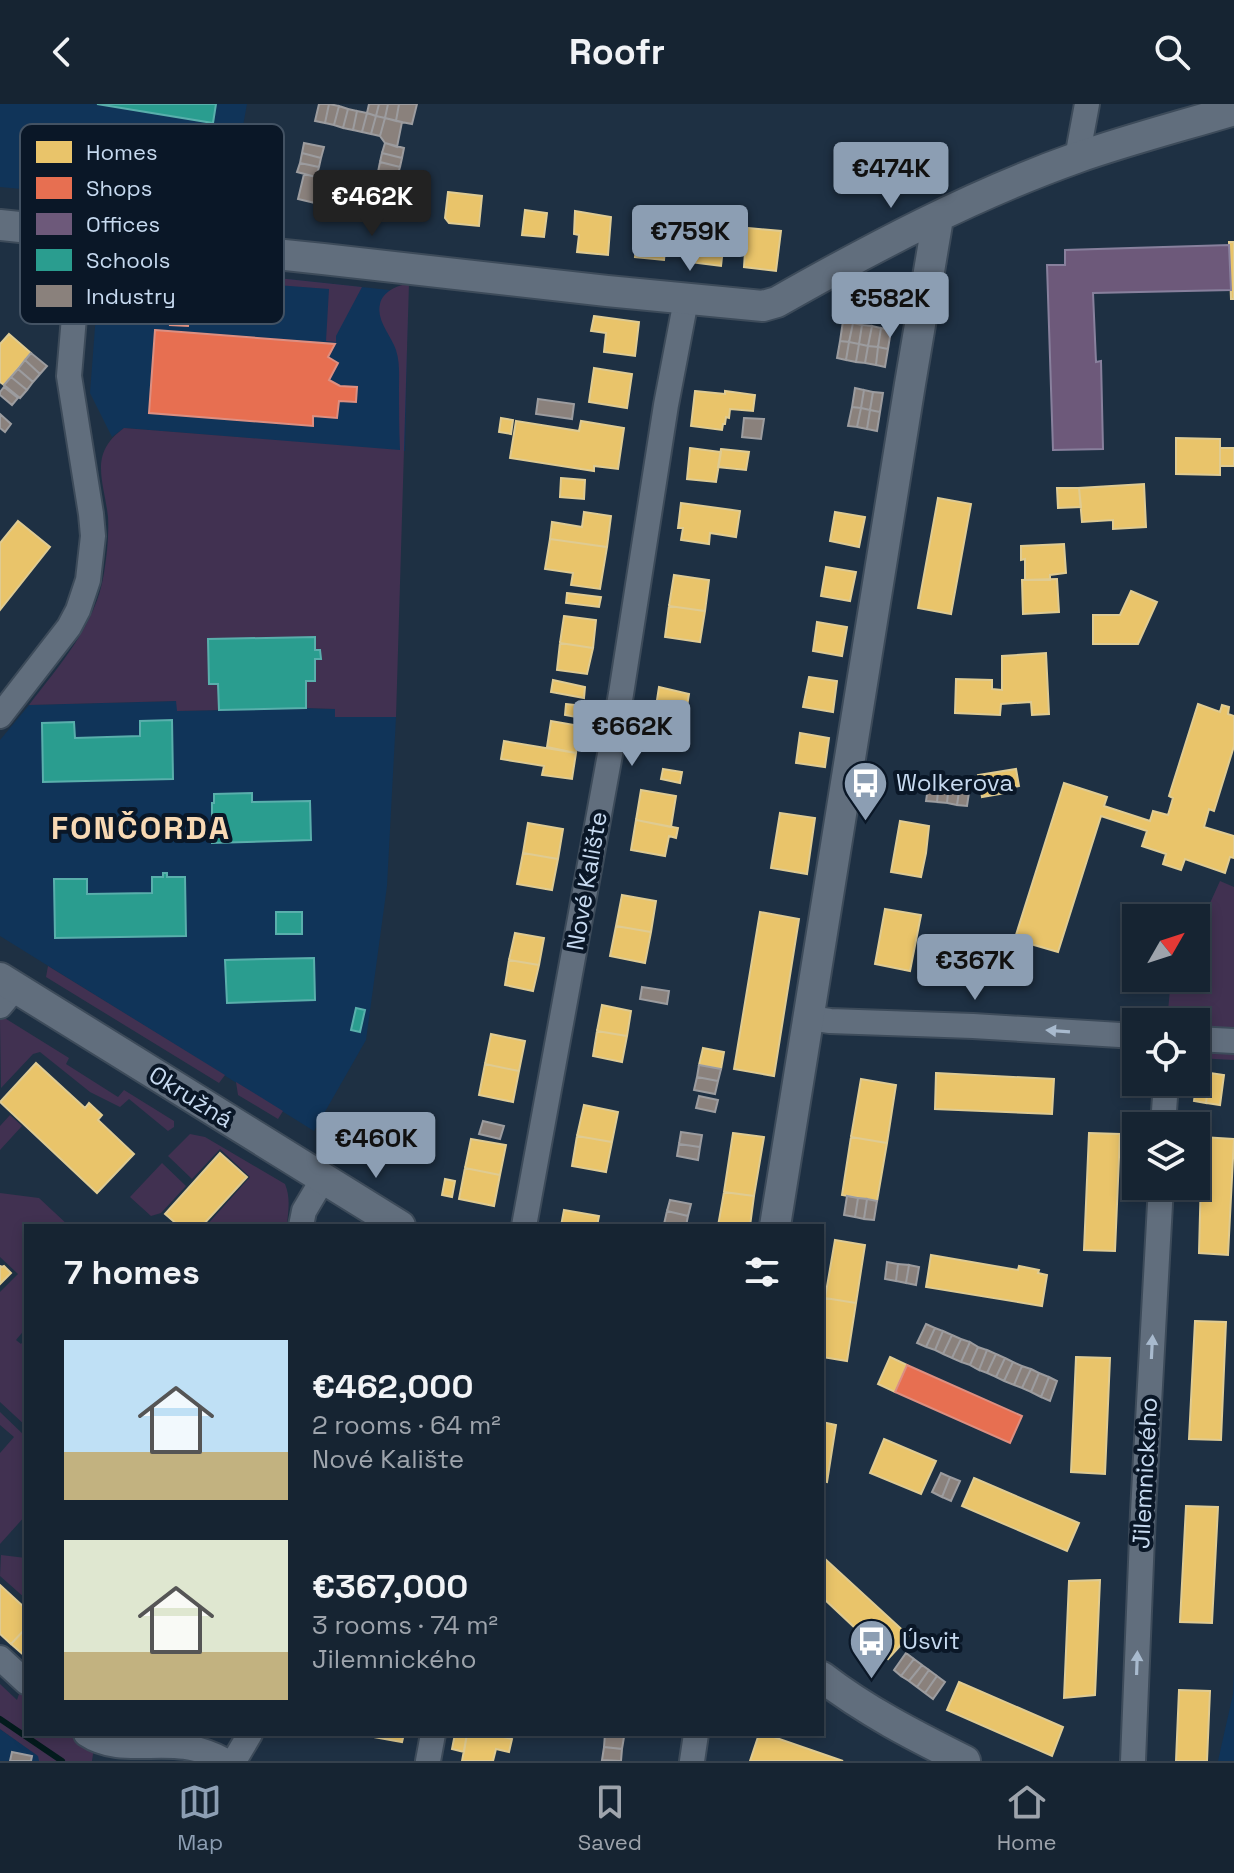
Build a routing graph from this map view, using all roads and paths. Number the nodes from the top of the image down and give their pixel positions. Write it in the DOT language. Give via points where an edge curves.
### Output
graph roads {
  1 [pos="1087,104"];
  2 [pos="1234,110"];
  3 [pos="1077,158"];
  4 [pos="938,218"];
  5 [pos="0,225"];
  6 [pos="20,227"];
  7 [pos="284,255"];
  8 [pos="686,300"];
  9 [pos="73,324"];
  10 [pos="0,716"];
  11 [pos="5,991"];
  12 [pos="809,1018"];
  13 [pos="1122,1035"];
  14 [pos="1210,1040"];
  15 [pos="1234,1041"];
  16 [pos="323,1179"];
  17 [pos="1160,1200"];
  18 [pos="301,1224"];
  19 [pos="397,1224"];
  20 [pos="524,1224"];
  21 [pos="775,1224"];
  22 [pos="0,1658"];
  23 [pos="824,1679"];
  24 [pos="24,1680"];
  25 [pos="89,1736"];
  26 [pos="249,1736"];
  27 [pos="433,1736"];
  28 [pos="696,1736"];
  29 [pos="1134,1751"];
  30 [pos="226,1761"];
  31 [pos="234,1761"];
  32 [pos="428,1761"];
  33 [pos="692,1761"];
  34 [pos="965,1761"];
  1 -- 3 [label="street"];
  2 -- 3 [label="street"];
  3 -- 4 [label="street"];
  4 -- 8 [label="street" via="777,302 763,306"];
  4 -- 12 [label="street"];
  5 -- 6 [label="street"];
  7 -- 8 [label="street"];
  8 -- 20 [label="street, Nové Kalište"];
  9 -- 10 [label="street" via="69,376 91,514 88,580 69,627"];
  11 -- 16 [label="street, Okružná"];
  13 -- 12 [label="street, one-way"];
  12 -- 21 [label="street"];
  14 -- 15 [label="street"];
  16 -- 18 [label="street"];
  16 -- 19 [label="street, Okružná"];
  29 -- 17 [label="street, Jilemnického, one-way"];
  22 -- 24 [label="street"];
  23 -- 34 [label="street" via="905,1732"];
  25 -- 30 [label="street" via="123,1746 184,1747"];
  26 -- 31 [label="street"];
  27 -- 32 [label="street"];
  28 -- 33 [label="street"];
}
